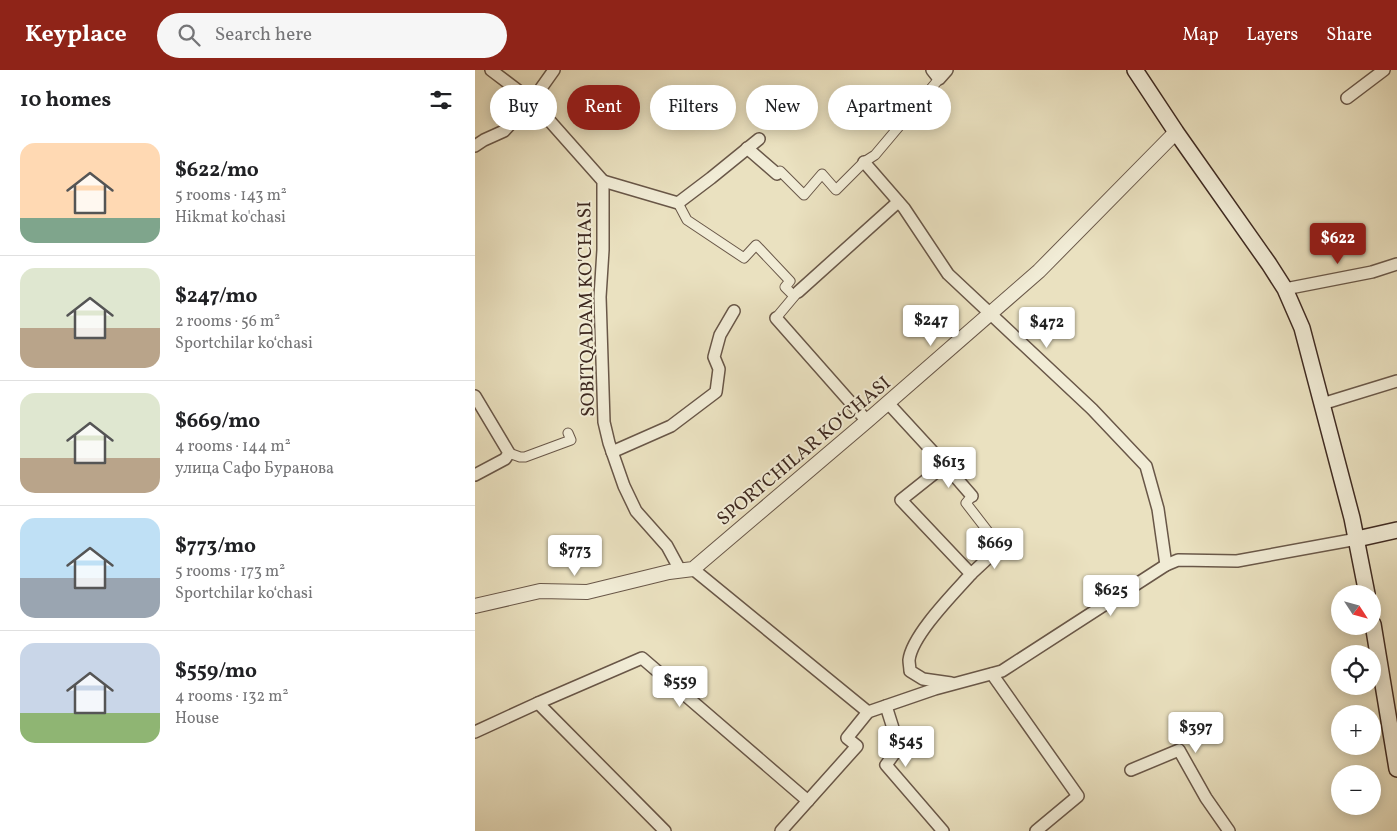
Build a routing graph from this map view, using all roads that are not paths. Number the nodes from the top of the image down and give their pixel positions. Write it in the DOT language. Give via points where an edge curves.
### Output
graph roads {
  1 [pos="491,70"];
  2 [pos="554,70"];
  3 [pos="1135,70"];
  4 [pos="1384,70"];
  5 [pos="939,73"];
  6 [pos="511,85"];
  7 [pos="543,85"];
  8 [pos="1347,98"];
  9 [pos="557,129"];
  10 [pos="505,130"];
  11 [pos="1176,132"];
  12 [pos="759,138"];
  13 [pos="475,146"];
  14 [pos="747,148"];
  15 [pos="864,162"];
  16 [pos="777,174"];
  17 [pos="603,181"];
  18 [pos="899,202"];
  19 [pos="678,203"];
  20 [pos="1397,264"];
  21 [pos="1285,289"];
  22 [pos="796,294"];
  23 [pos="734,312"];
  24 [pos="990,314"];
  25 [pos="776,318"];
  26 [pos="1397,381"];
  27 [pos="475,396"];
  28 [pos="888,402"];
  29 [pos="1322,404"];
  30 [pos="867,421"];
  31 [pos="568,433"];
  32 [pos="612,452"];
  33 [pos="509,453"];
  34 [pos="945,465"];
  35 [pos="475,475"];
  36 [pos="973,496"];
  37 [pos="1397,530"];
  38 [pos="1357,539"];
  39 [pos="1000,547"];
  40 [pos="1167,565"];
  41 [pos="686,570"];
  42 [pos="971,574"];
  43 [pos="1365,585"];
  44 [pos="475,606"];
  45 [pos="1375,635"];
  46 [pos="992,674"];
  47 [pos="957,683"];
  48 [pos="538,703"];
  49 [pos="886,706"];
  50 [pos="868,712"];
  51 [pos="475,732"];
  52 [pos="1131,770"];
  53 [pos="1397,770"];
  54 [pos="808,801"];
  55 [pos="665,831"];
  56 [pos="781,831"];
  57 [pos="943,831"];
  58 [pos="1036,831"];
  59 [pos="1229,831"];
  1 -- 6 [label="street, SOBITQADAM KO'CHASI"];
  2 -- 7 [label="street"];
  3 -- 11 [label="main road"];
  4 -- 8 [label="street"];
  5 -- 15 [label="street" via="875,156"];
  9 -- 17 [label="street, SOBITQADAM KO'CHASI"];
  10 -- 13 [label="street"];
  11 -- 21 [label="main road"];
  11 -- 24 [label="street, SPORTCHILAR KO‘CHASI" via="1039,271"];
  12 -- 14 [label="street"];
  14 -- 16 [label="street"];
  14 -- 19 [label="street"];
  15 -- 16 [label="street" via="836,190 822,174 804,195 780,171"];
  15 -- 18 [label="street"];
  17 -- 19 [label="street"];
  17 -- 32 [label="street, SOBITQADAM KO'CHASI" via="600,297 604,422"];
  18 -- 22 [label="street"];
  18 -- 24 [label="street" via="948,274"];
  19 -- 22 [label="street" via="687,220 744,258 756,245 790,281 785,287"];
  20 -- 21 [label="street"];
  21 -- 29 [label="main road" via="1302,328"];
  22 -- 25 [label="street"];
  23 -- 32 [label="street" via="720,335 714,357 719,369 716,392 671,426"];
  24 -- 28 [label="street, SPORTCHILAR KO‘CHASI"];
  24 -- 40 [label="street" via="1092,409 1146,466 1158,509"];
  25 -- 30 [label="street"];
  26 -- 29 [label="street"];
  27 -- 33 [label="street"];
  28 -- 30 [label="street, SPORTCHILAR KO‘CHASI"];
  28 -- 34 [label="street"];
  29 -- 38 [label="main road"];
  30 -- 41 [label="street, SPORTCHILAR KO‘CHASI"];
  31 -- 33 [label="street" via="571,440 525,457"];
  32 -- 41 [label="street, SOBITQADAM KO'CHASI" via="636,511"];
  33 -- 35 [label="street" via="505,459"];
  34 -- 36 [label="street"];
  34 -- 42 [label="street" via="901,500"];
  36 -- 39 [label="street" via="966,503"];
  37 -- 38 [label="main road"];
  38 -- 40 [label="street" via="1237,561 1178,560"];
  38 -- 43 [label="main road"];
  39 -- 42 [label="street"];
  40 -- 46 [label="street" via="1002,671"];
  41 -- 44 [label="street, SPORTCHILAR KO‘CHASI" via="587,592 540,591"];
  41 -- 50 [label="street"];
  42 -- 47 [label="street" via="935,615 915,644 909,660 911,671 923,679"];
  45 -- 53 [label="main road"];
  46 -- 47 [label="street"];
  46 -- 58 [label="street" via="1078,796"];
  47 -- 49 [label="street"];
  48 -- 51 [label="street"];
  48 -- 54 [label="street" via="642,658"];
  48 -- 55 [label="street"];
  49 -- 50 [label="street"];
  49 -- 57 [label="street" via="899,747 886,765"];
  50 -- 54 [label="street" via="847,738 857,746"];
  52 -- 59 [label="street" via="1179,750"];
  54 -- 56 [label="street"];
}
